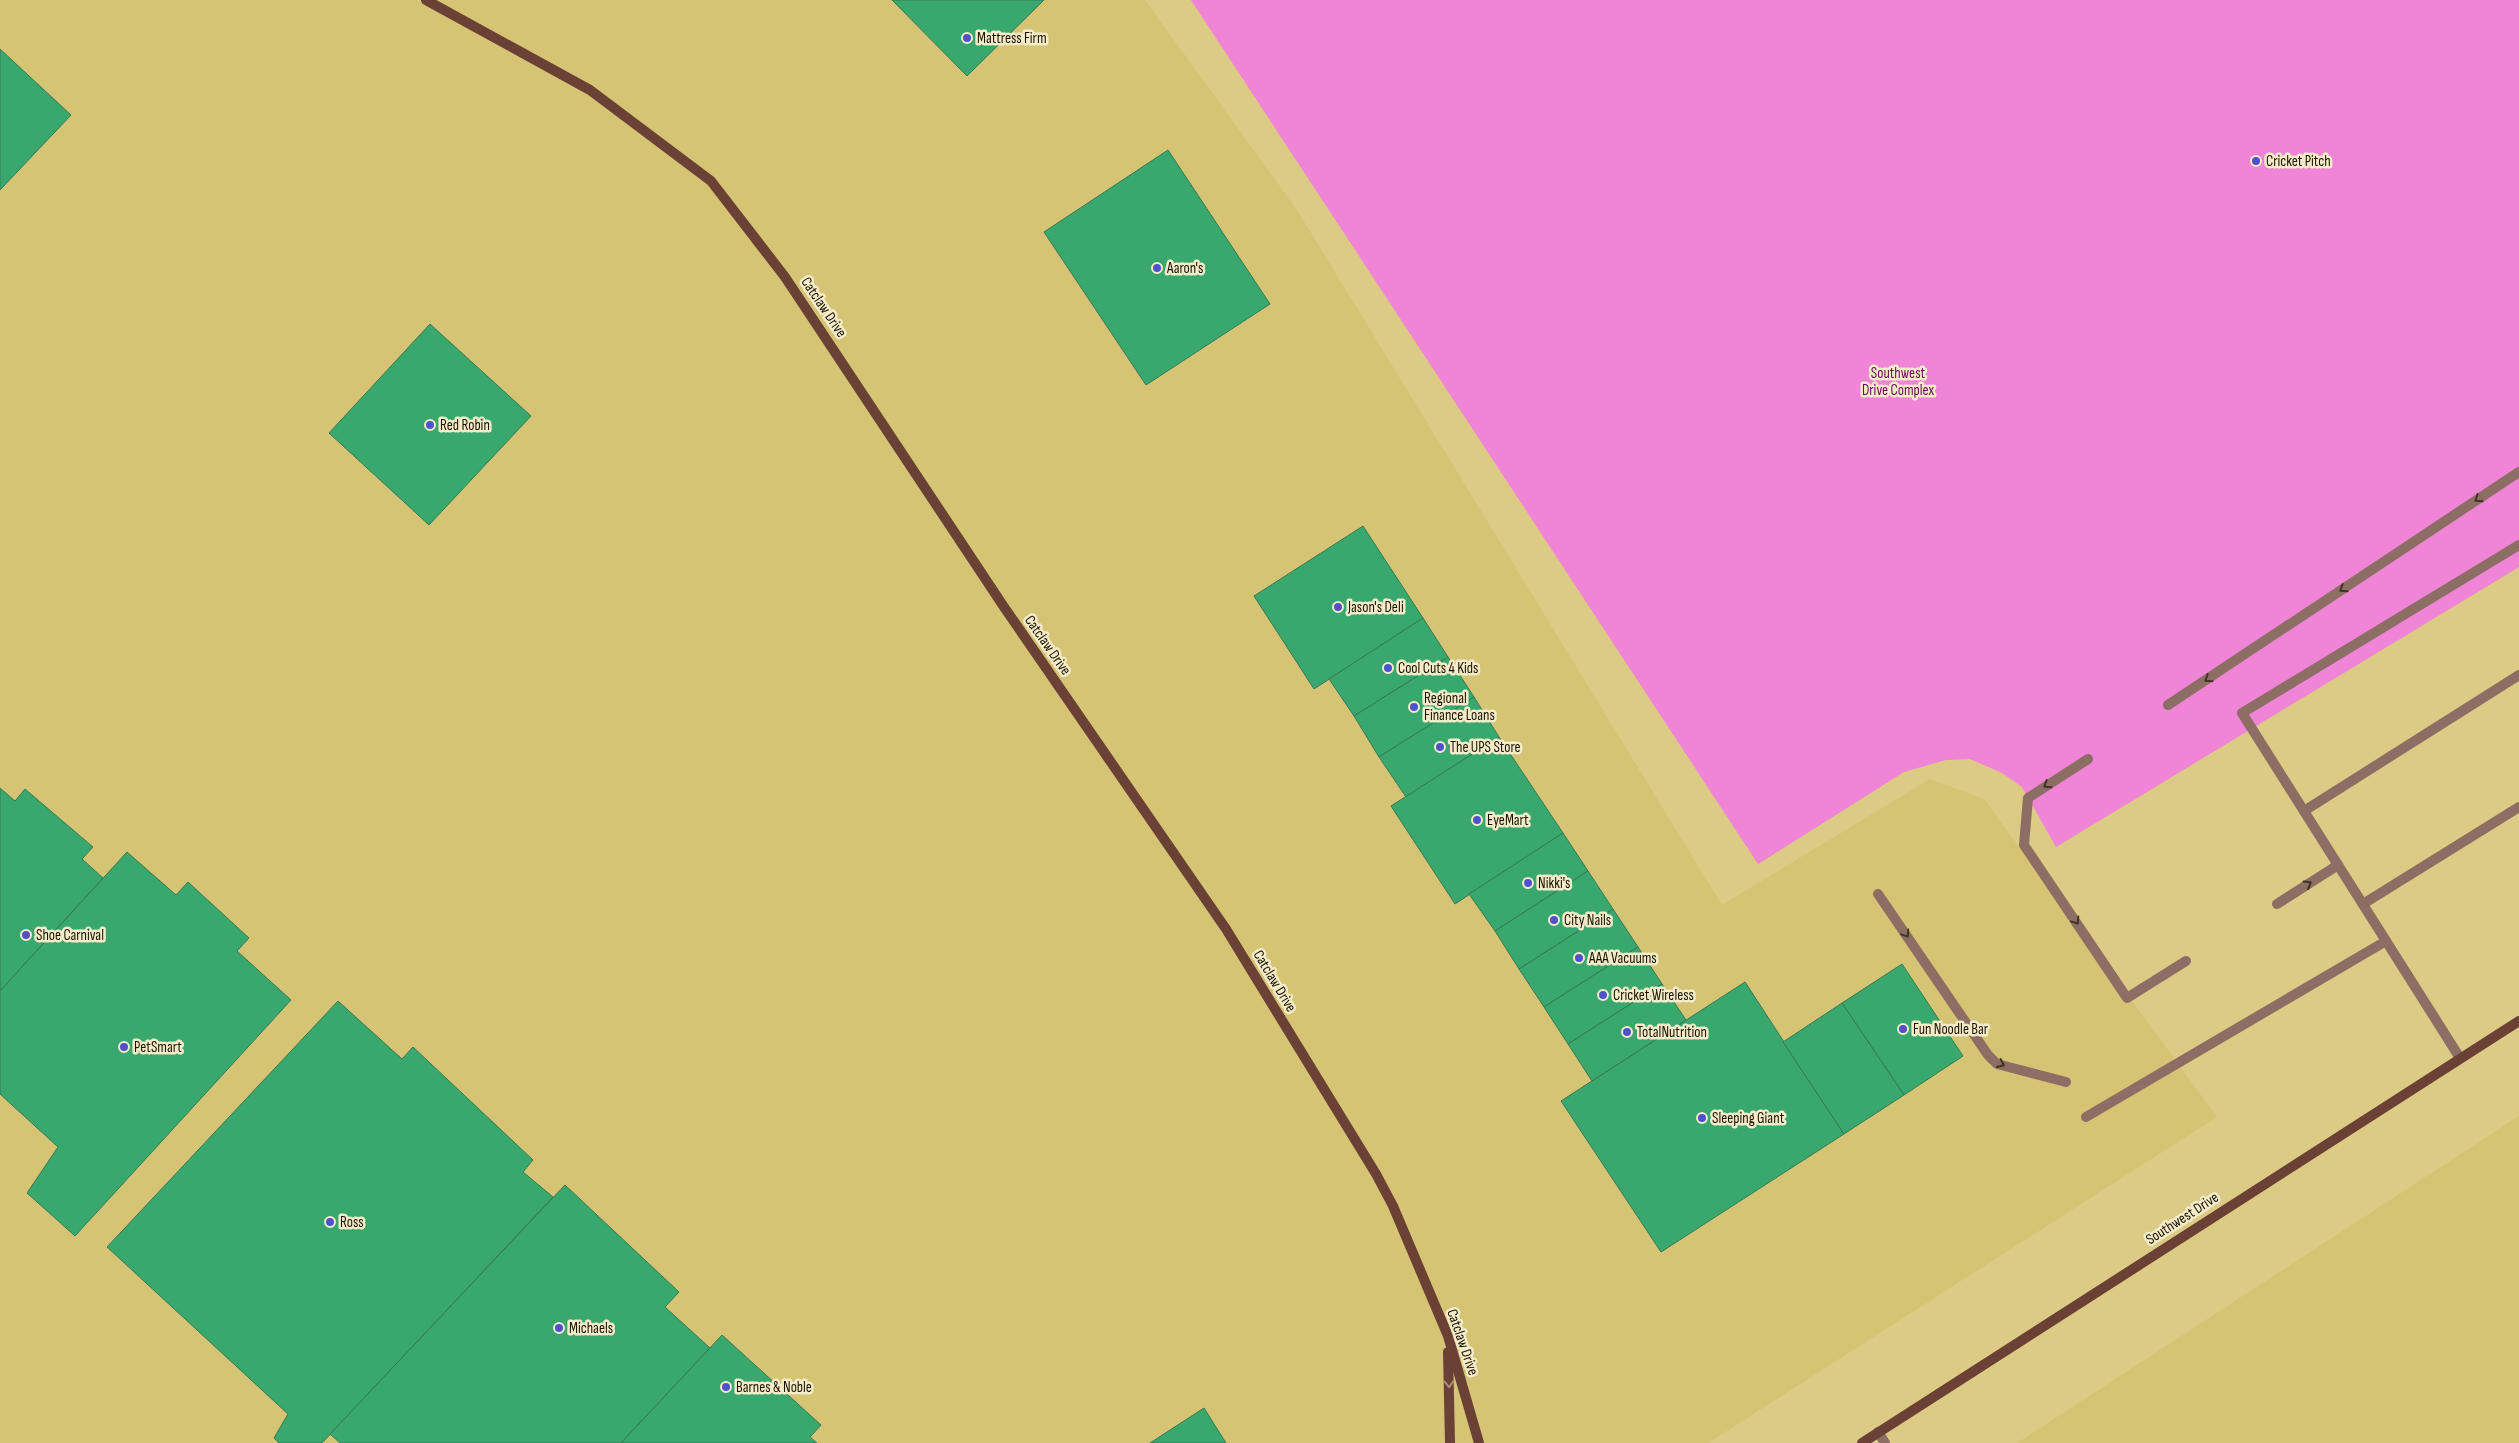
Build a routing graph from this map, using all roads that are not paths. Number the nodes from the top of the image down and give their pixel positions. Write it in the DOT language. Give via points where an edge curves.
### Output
graph roads {
  1 [pos="426,0"];
  2 [pos="2519,472"];
  3 [pos="2519,545"];
  4 [pos="2519,675"];
  5 [pos="2168,705"];
  6 [pos="2088,759"];
  7 [pos="2519,807"];
  8 [pos="2304,811"];
  9 [pos="2338,865"];
  10 [pos="1878,894"];
  11 [pos="2277,904"];
  12 [pos="2362,904"];
  13 [pos="2386,941"];
  14 [pos="2186,961"];
  15 [pos="2519,1021"];
  16 [pos="2460,1058"];
  17 [pos="2066,1082"];
  18 [pos="2086,1118"];
  19 [pos="1448,1336"];
  20 [pos="1878,1432"];
  21 [pos="1450,1443"];
  22 [pos="1479,1443"];
  23 [pos="1862,1443"];
  24 [pos="1885,1443"];
  1 -- 19 [label="street, Catclaw Drive" via="590,90 710,182 785,277 1004,607 1226,930 1376,1174 1393,1206"];
  2 -- 5 [label="lane, one-way"];
  3 -- 8 [label="lane" via="2242,713"];
  4 -- 8 [label="lane"];
  6 -- 14 [label="lane, one-way" via="2028,798 2024,845 2127,998"];
  7 -- 12 [label="lane"];
  8 -- 9 [label="lane"];
  11 -- 9 [label="lane, one-way"];
  9 -- 12 [label="lane"];
  10 -- 17 [label="lane, one-way" via="1988,1056 1997,1064"];
  12 -- 13 [label="lane"];
  13 -- 16 [label="lane"];
  13 -- 18 [label="lane"];
  15 -- 16 [label="street, Southwest Drive"];
  16 -- 20 [label="street, Southwest Drive"];
  19 -- 21 [label="street, one-way"];
  19 -- 22 [label="street, Catclaw Drive"];
  20 -- 23 [label="street, Southwest Drive"];
  20 -- 24 [label="lane"];
}
